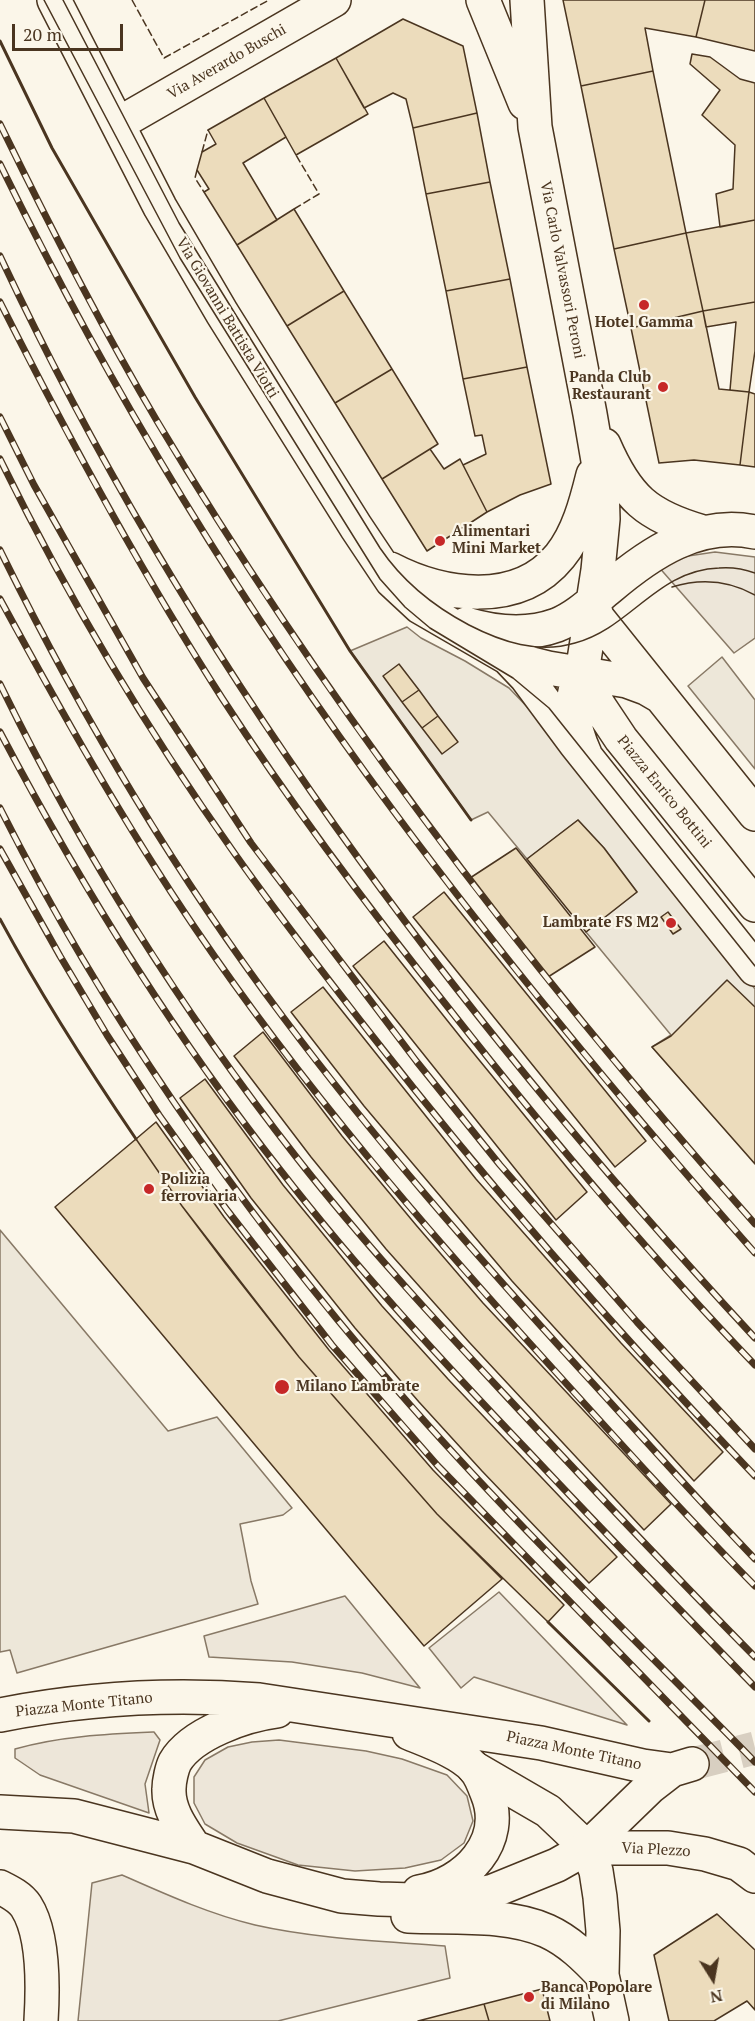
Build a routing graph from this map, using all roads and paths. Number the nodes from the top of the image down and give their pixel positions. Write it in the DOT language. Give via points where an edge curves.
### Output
graph roads {
  1 [pos="54,0"];
  2 [pos="334,0"];
  3 [pos="483,0"];
  4 [pos="527,0"];
  5 [pos="118,124"];
  6 [pos="535,127"];
  7 [pos="590,414"];
  8 [pos="597,450"];
  9 [pos="703,532"];
  10 [pos="755,532"];
  11 [pos="377,561"];
  12 [pos="593,602"];
  13 [pos="431,614"];
  14 [pos="508,658"];
  15 [pos="582,673"];
  16 [pos="658,695"];
  17 [pos="585,754"];
  18 [pos="755,814"];
  19 [pos="755,905"];
  20 [pos="755,969"];
  21 [pos="312,1706"];
  22 [pos="362,1714"];
  23 [pos="0,1715"];
  24 [pos="474,1768"];
  25 [pos="0,1812"];
  26 [pos="194,1847"];
  27 [pos="587,1848"];
  28 [pos="755,1876"];
  29 [pos="0,1887"];
  30 [pos="342,1896"];
  31 [pos="379,1899"];
  32 [pos="602,1975"];
  33 [pos="41,2021"];
  34 [pos="612,2021"];
  1 -- 5 [label="street, Via Giovanni Battista Viotti"];
  2 -- 5 [label="street, Via Averardo Buschi"];
  3 -- 6 [label="street, Via Carlo Valvassori Peroni"];
  4 -- 6 [label="street, Via Carlo Valvassori Peroni"];
  5 -- 11 [label="street, Via Giovanni Battista Viotti" via="160,207 222,313"];
  6 -- 7 [label="street, Via Carlo Valvassori Peroni"];
  7 -- 8 [label="street, Via Carlo Valvassori Peroni"];
  7 -- 9 [label="street, Via Carlo Valvassori Peroni" via="632,495 664,519"];
  8 -- 11 [label="street" via="574,534 560,556 529,580 491,592 451,590 400,574"];
  8 -- 12 [label="street, Via Carlo Valvassori Peroni" via="603,519"];
  9 -- 10 [label="street"];
  9 -- 12 [label="street" via="670,544 638,563"];
  11 -- 13 [label="street, Via Giovanni Battista Viotti" via="410,599"];
  12 -- 13 [label="street" via="560,624 536,631 508,633 482,629"];
  12 -- 15 [label="street"];
  12 -- 16 [label="street" via="597,617"];
  13 -- 14 [label="street"];
  14 -- 15 [label="street"];
  14 -- 17 [label="street"];
  15 -- 16 [label="street" via="627,681"];
  15 -- 17 [label="street" via="573,695 576,733"];
  15 -- 19 [label="street, Piazza Enrico Bottini" via="598,706 621,739"];
  16 -- 18 [label="street"];
  17 -- 20 [label="street"];
  21 -- 22 [label="street, Piazza Monte Titano"];
  21 -- 23 [label="street, Piazza Monte Titano" via="223,1697 162,1696 102,1700"];
  21 -- 26 [label="street, Piazza Monte Titano" via="235,1720 187,1748 174,1763 168,1789 172,1808"];
  22 -- 24 [label="street, Piazza Monte Titano" via="425,1740"];
  22 -- 27 [label="street, Piazza Monte Titano" via="542,1743 643,1766 682,1767 650,1787"];
  24 -- 27 [label="street, Piazza Monte Titano" via="548,1811"];
  24 -- 31 [label="street, Piazza Monte Titano" via="491,1802 493,1821 490,1839 480,1857 436,1890"];
  25 -- 26 [label="street, Piazza Monte Titano" via="74,1816"];
  26 -- 30 [label="street, Piazza Monte Titano" via="267,1876"];
  27 -- 28 [label="street, Via Plezzo" via="669,1848 739,1864"];
  27 -- 31 [label="street, Piazza Monte Titano" via="493,1891 448,1901"];
  27 -- 32 [label="street, Piazza Monte Titano" via="600,1897"];
  29 -- 33 [label="street" via="25,1905 34,1924 43,1986"];
  30 -- 31 [label="street, Piazza Monte Titano"];
  30 -- 32 [label="street, Piazza Monte Titano" via="385,1914 489,1918 532,1926 566,1942"];
  32 -- 34 [label="street"];
}
